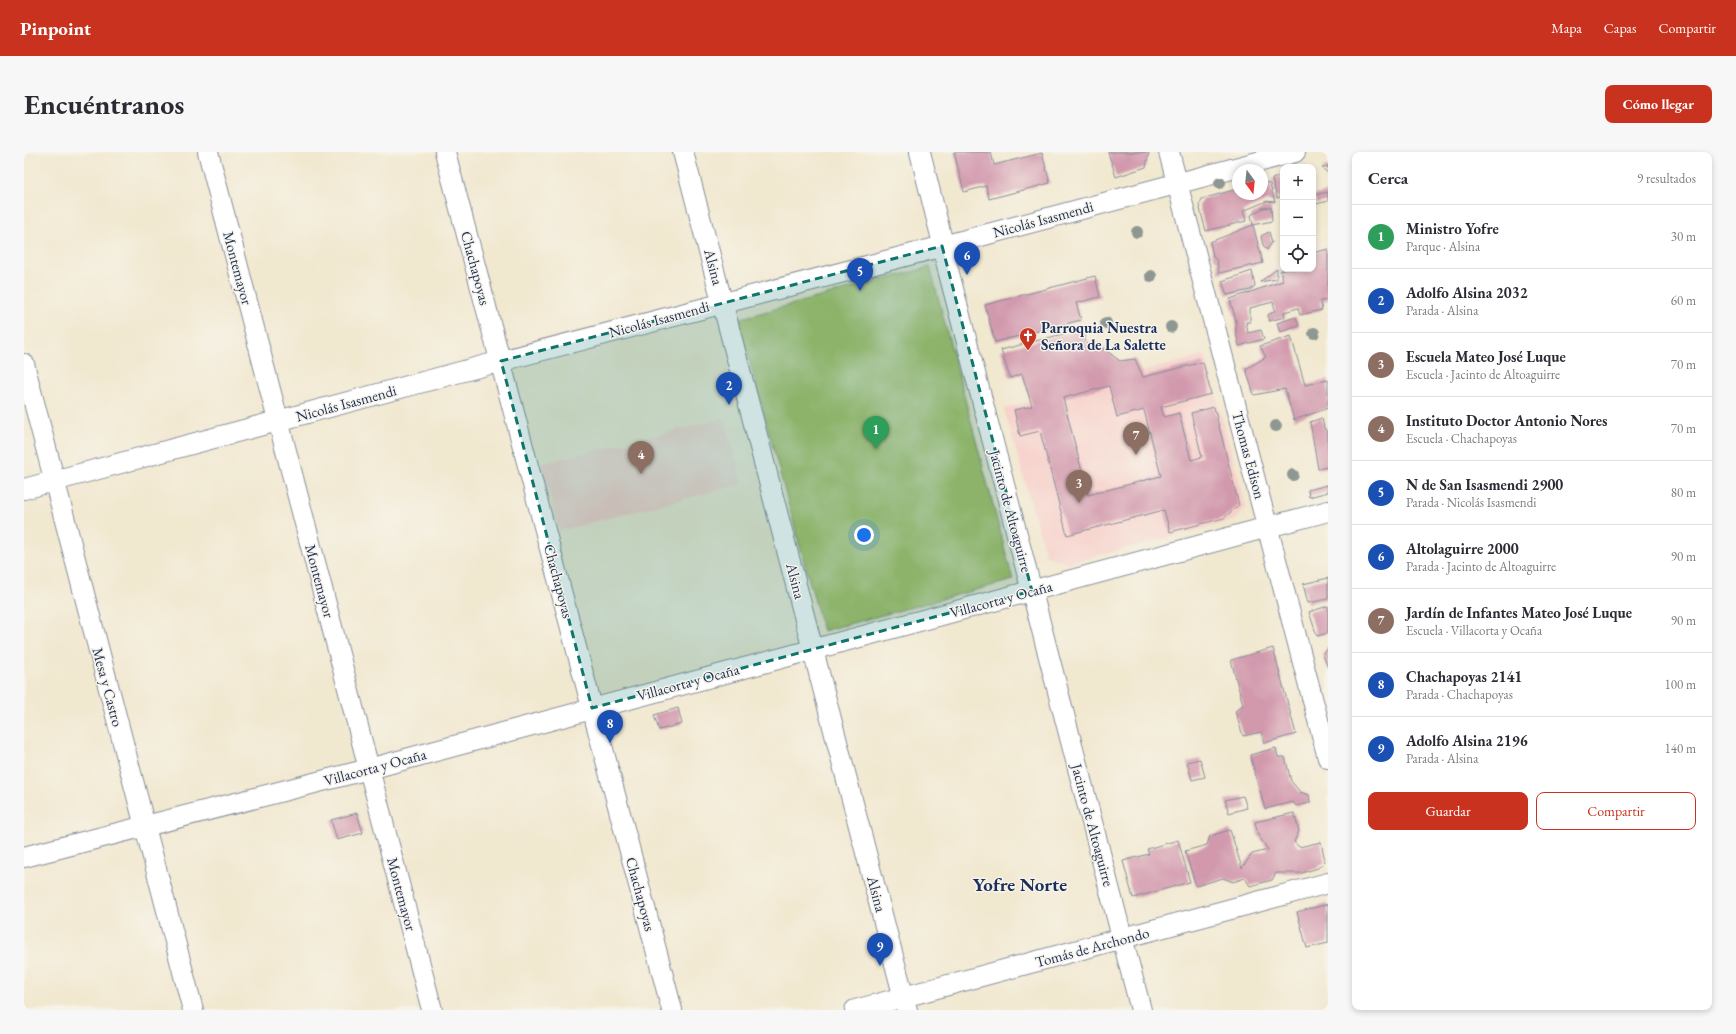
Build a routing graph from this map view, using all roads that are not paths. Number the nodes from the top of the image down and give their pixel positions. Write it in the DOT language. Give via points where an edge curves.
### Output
graph roads {
  1 [pos="208,152"];
  2 [pos="445,152"];
  3 [pos="683,152"];
  4 [pos="920,152"];
  5 [pos="1169,152"];
  6 [pos="1296,152"];
  7 [pos="1178,184"];
  8 [pos="942,246"];
  9 [pos="723,302"];
  10 [pos="501,360"];
  11 [pos="24,364"];
  12 [pos="278,421"];
  13 [pos="55,481"];
  14 [pos="24,490"];
  15 [pos="1328,511"];
  16 [pos="1268,527"];
  17 [pos="1032,591"];
  18 [pos="814,649"];
  19 [pos="592,708"];
  20 [pos="1328,758"];
  21 [pos="369,769"];
  22 [pos="145,828"];
  23 [pos="24,858"];
  24 [pos="1328,883"];
  25 [pos="1122,938"];
  26 [pos="905,1004"];
  27 [pos="193,1010"];
  28 [pos="432,1010"];
  29 [pos="672,1010"];
  30 [pos="855,1010"];
  31 [pos="1141,1010"];
  1 -- 12 [label="street, Montemayor"];
  2 -- 10 [label="street, Chachapoyas"];
  3 -- 9 [label="street, Alsina"];
  4 -- 8 [label="street, Jacinto de Altoaguirre"];
  5 -- 7 [label="street, Thomas Edison"];
  6 -- 7 [label="street, Nicolás Isasmendi"];
  7 -- 8 [label="street, Nicolás Isasmendi"];
  7 -- 16 [label="street, Thomas Edison"];
  8 -- 9 [label="street, Nicolás Isasmendi"];
  8 -- 17 [label="street, Jacinto de Altoaguirre"];
  9 -- 10 [label="street, Nicolás Isasmendi"];
  9 -- 18 [label="street, Alsina"];
  10 -- 12 [label="street, Nicolás Isasmendi"];
  10 -- 19 [label="street, Chachapoyas"];
  11 -- 13 [label="street, Mesa y Castro"];
  12 -- 13 [label="street, Nicolás Isasmendi"];
  12 -- 21 [label="street, Montemayor"];
  13 -- 14 [label="street, Nicolás Isasmendi"];
  13 -- 22 [label="street, Mesa y Castro"];
  15 -- 16 [label="street, Villacorta y Ocaña"];
  16 -- 17 [label="street, Villacorta y Ocaña"];
  16 -- 20 [label="street, Thomas Edison"];
  17 -- 18 [label="street, Villacorta y Ocaña"];
  17 -- 25 [label="street, Jacinto de Altoaguirre"];
  18 -- 19 [label="street, Villacorta y Ocaña"];
  18 -- 26 [label="street, Alsina"];
  19 -- 21 [label="street, Villacorta y Ocaña"];
  19 -- 29 [label="street, Chachapoyas"];
  21 -- 22 [label="street, Villacorta y Ocaña"];
  21 -- 28 [label="street, Montemayor"];
  22 -- 23 [label="street, Villacorta y Ocaña"];
  22 -- 27 [label="street, Mesa y Castro"];
  24 -- 25 [label="street, Tomás de Archondo"];
  25 -- 26 [label="street, Tomás de Archondo"];
  25 -- 31 [label="street, Jacinto de Altoaguirre"];
  26 -- 30 [label="street, Tomás de Archondo"];
}
